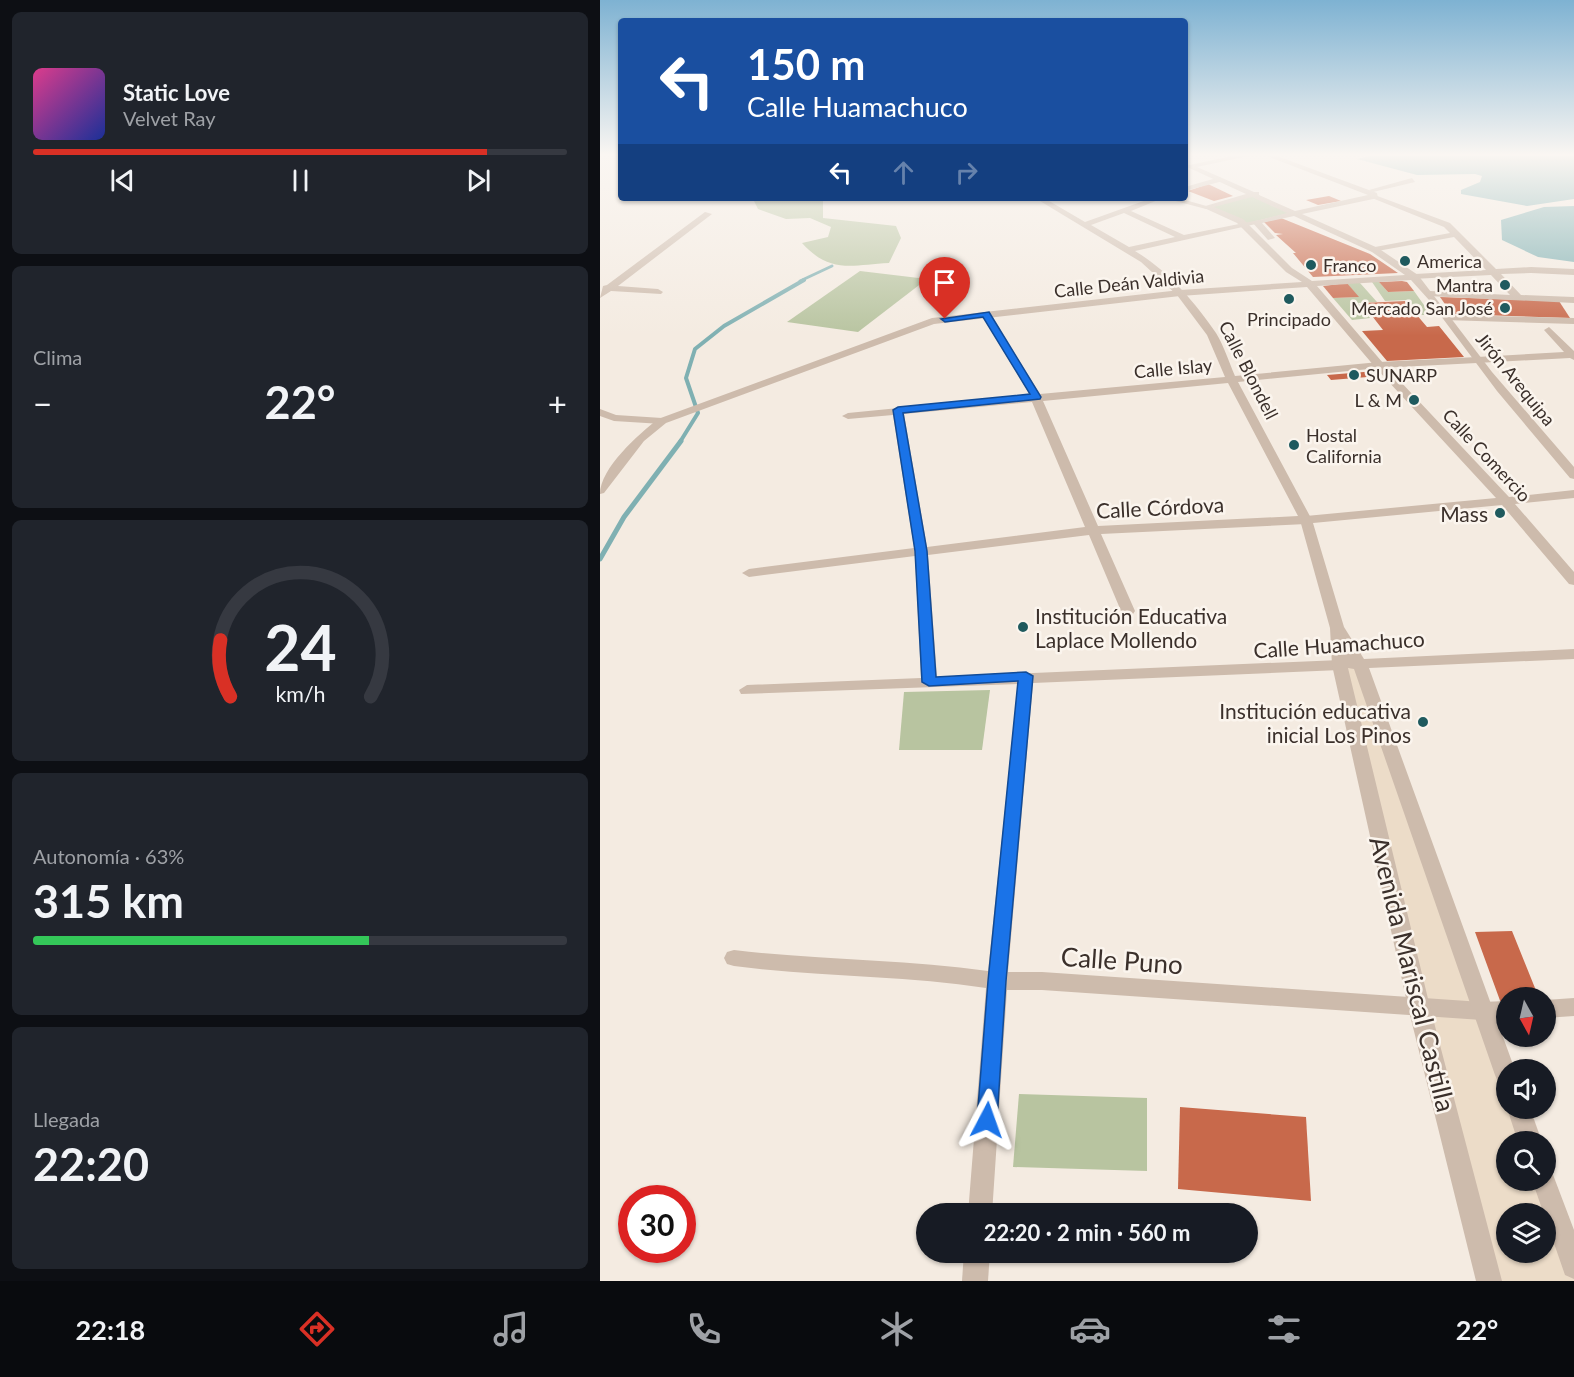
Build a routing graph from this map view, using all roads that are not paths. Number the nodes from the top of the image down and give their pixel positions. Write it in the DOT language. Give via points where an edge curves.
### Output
graph roads {
  1 [pos="706,216"];
  2 [pos="1069,216"];
  3 [pos="1111,216"];
  4 [pos="1135,216"];
  5 [pos="1226,216"];
  6 [pos="1280,216"];
  7 [pos="1302,216"];
  8 [pos="1427,216"];
  9 [pos="1256,222"];
  10 [pos="1244,224"];
  11 [pos="1084,225"];
  12 [pos="1457,234"];
  13 [pos="1183,238"];
  14 [pos="1128,250"];
  15 [pos="1375,250"];
  16 [pos="1494,271"];
  17 [pos="1574,272"];
  18 [pos="1415,277"];
  19 [pos="1304,279"];
  20 [pos="603,290"];
  21 [pos="658,292"];
  22 [pos="1180,294"];
  23 [pos="1430,294"];
  24 [pos="1518,297"];
  25 [pos="1573,301"];
  26 [pos="986,314"];
  27 [pos="1447,318"];
  28 [pos="1574,321"];
  29 [pos="1549,330"];
  30 [pos="1573,356"];
  31 [pos="1478,360"];
  32 [pos="1379,365"];
  33 [pos="1231,379"];
  34 [pos="1036,397"];
  35 [pos="898,410"];
  36 [pos="600,412"];
  37 [pos="848,416"];
  38 [pos="662,421"];
  39 [pos="1574,475"];
  40 [pos="600,490"];
  41 [pos="1574,494"];
  42 [pos="1505,500"];
  43 [pos="1306,520"];
  44 [pos="1095,530"];
  45 [pos="921,551"];
  46 [pos="749,573"];
  47 [pos="1574,581"];
  48 [pos="1128,611"];
  49 [pos="1574,654"];
  50 [pos="1350,664"];
  51 [pos="1026,676"];
  52 [pos="929,682"];
  53 [pos="747,690"];
  54 [pos="734,958"];
  55 [pos="997,981"];
  56 [pos="1419,1006"];
  57 [pos="1574,1007"];
  58 [pos="1556,1008"];
  59 [pos="1496,1010"];
  60 [pos="1482,1011"];
  61 [pos="1500,1059"];
  62 [pos="1548,1191"];
  63 [pos="981,1203"];
  64 [pos="976,1263"];
  65 [pos="1574,1266"];
  66 [pos="975,1281"];
  67 [pos="1489,1281"];
  1 -- 20 [label="street"];
  2 -- 11 [label="street, Calle Blondell"];
  3 -- 11 [label="street"];
  4 -- 13 [label="street"];
  5 -- 10 [label="street, Calle Comercio"];
  6 -- 9 [label="street"];
  7 -- 15 [label="street, Jirón Arequipa"];
  8 -- 12 [label="street"];
  9 -- 10 [label="street"];
  9 -- 19 [label="street, Calle Comercio"];
  10 -- 13 [label="street"];
  10 -- 19 [label="street, Calle Comercio" via="1289,270"];
  11 -- 14 [label="street, Calle Blondell"];
  12 -- 15 [label="street"];
  12 -- 16 [label="street"];
  13 -- 14 [label="street"];
  14 -- 22 [label="street, Calle Blondell"];
  15 -- 18 [label="street, Jirón Arequipa"];
  16 -- 17 [label="street, Calle Deán Valdivia"];
  16 -- 18 [label="street, Calle Deán Valdivia"];
  16 -- 24 [label="street"];
  18 -- 19 [label="street, Calle Deán Valdivia"];
  18 -- 23 [label="street, Jirón Arequipa"];
  19 -- 22 [label="street, Calle Deán Valdivia"];
  19 -- 32 [label="street, Calle Comercio"];
  20 -- 21 [label="street"];
  22 -- 26 [label="street, Calle Deán Valdivia"];
  22 -- 33 [label="street, Calle Blondell" via="1212,335"];
  23 -- 24 [label="street"];
  23 -- 27 [label="street, Jirón Arequipa"];
  24 -- 25 [label="street"];
  26 -- 34 [label="street"];
  26 -- 38 [label="street, Calle Deán Valdivia" via="921,324"];
  27 -- 28 [label="street"];
  27 -- 31 [label="street, Jirón Arequipa"];
  29 -- 30 [label="street"];
  30 -- 31 [label="street, Calle Islay"];
  31 -- 32 [label="street, Calle Islay"];
  31 -- 39 [label="street, Jirón Arequipa"];
  32 -- 33 [label="street, Calle Islay"];
  32 -- 42 [label="street, Calle Comercio"];
  33 -- 34 [label="street, Calle Islay"];
  33 -- 43 [label="street, Calle Blondell"];
  34 -- 35 [label="street, Calle Islay"];
  34 -- 44 [label="street"];
  35 -- 37 [label="street, Calle Islay"];
  35 -- 45 [label="street"];
  36 -- 38 [label="street" via="614,418"];
  38 -- 40 [label="street" via="640,439"];
  41 -- 42 [label="street, Calle Córdova"];
  42 -- 43 [label="street, Calle Córdova"];
  42 -- 47 [label="street, Calle Comercio"];
  43 -- 44 [label="street, Calle Córdova"];
  43 -- 50 [label="street, Calle Blondell"];
  44 -- 45 [label="street, Calle Córdova"];
  44 -- 48 [label="street"];
  45 -- 46 [label="street, Calle Córdova"];
  45 -- 52 [label="street"];
  49 -- 50 [label="street, Calle Huamachuco"];
  50 -- 51 [label="street, Calle Huamachuco"];
  50 -- 56 [label="street, Avenida Mariscal Castilla"];
  50 -- 60 [label="street, Avenida Mariscal Castilla"];
  51 -- 52 [label="street, Calle Huamachuco"];
  51 -- 55 [label="street"];
  52 -- 53 [label="street, Calle Huamachuco"];
  54 -- 55 [label="street, Calle Puno" via="945,973"];
  55 -- 56 [label="street, Calle Puno"];
  55 -- 63 [label="street"];
  56 -- 60 [label="street, Calle Puno"];
  56 -- 67 [label="street, Avenida Mariscal Castilla"];
  57 -- 58 [label="street"];
  59 -- 60 [label="street, Calle Puno"];
  60 -- 61 [label="street, Avenida Mariscal Castilla"];
  62 -- 65 [label="street"];
  64 -- 66 [label="street"];
}
